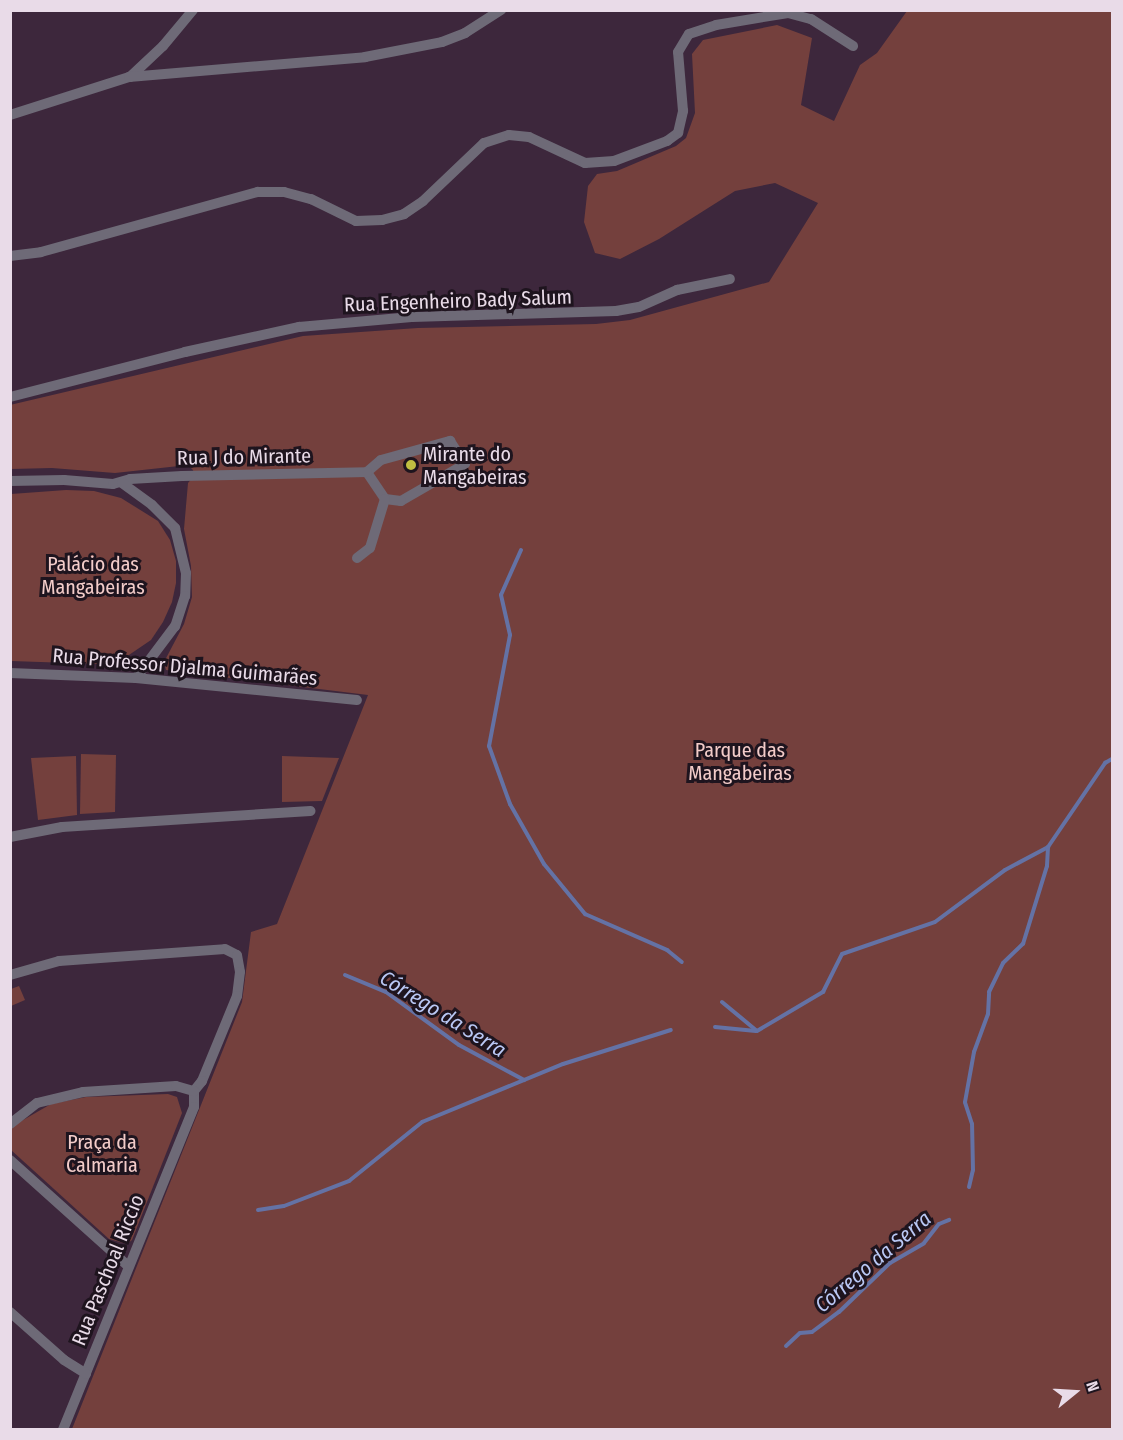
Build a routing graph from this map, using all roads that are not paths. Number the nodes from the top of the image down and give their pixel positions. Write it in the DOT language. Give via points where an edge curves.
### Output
graph roads {
  1 [pos="193,10"];
  2 [pos="501,10"];
  3 [pos="853,46"];
  4 [pos="129,77"];
  5 [pos="10,115"];
  6 [pos="10,256"];
  7 [pos="730,279"];
  8 [pos="10,397"];
  9 [pos="367,472"];
  10 [pos="10,481"];
  11 [pos="122,483"];
  12 [pos="385,499"];
  13 [pos="357,558"];
  14 [pos="10,674"];
  15 [pos="136,678"];
  16 [pos="357,700"];
  17 [pos="310,811"];
  18 [pos="10,837"];
  19 [pos="10,975"];
  20 [pos="194,1091"];
  21 [pos="10,1124"];
  22 [pos="10,1160"];
  23 [pos="128,1266"];
  24 [pos="10,1312"];
  25 [pos="86,1374"];
  26 [pos="63,1430"];
  1 -- 4 [label="street" via="163,46"];
  2 -- 4 [label="street" via="465,33 442,42 365,57"];
  3 -- 6 [label="street" via="812,19 788,14 716,25 689,34 678,52 683,111 678,133 667,141 614,161 585,163 529,137 509,135 484,143 423,201 404,214 382,220 356,221 311,199 284,192 258,192 41,252"];
  4 -- 5 [label="street"];
  7 -- 8 [label="street, Rua Engenheiro Bady Salum" via="677,290 639,307 616,311 412,317 299,327"];
  9 -- 11 [label="street, Rua J do Mirante" via="182,476"];
  9 -- 12 [label="street"];
  9 -- 12 [label="street" via="381,460 450,441 465,464 401,501"];
  10 -- 11 [label="street, Rua J do Mirante"];
  11 -- 15 [label="street" via="175,528 186,573 185,596 175,626"];
  12 -- 13 [label="street" via="370,548"];
  14 -- 15 [label="street, Rua Professor Djalma Guimarães"];
  15 -- 16 [label="street, Rua Professor Djalma Guimarães"];
  17 -- 18 [label="street" via="62,827"];
  19 -- 20 [label="street, Rua Paschoal Riccio" via="58,961 86,958 225,950 237,955 237,996 202,1081"];
  20 -- 21 [label="street" via="176,1086 83,1092 37,1104"];
  20 -- 23 [label="street, Rua Paschoal Riccio" via="194,1107"];
  22 -- 23 [label="street"];
  23 -- 25 [label="street, Rua Paschoal Riccio"];
  24 -- 25 [label="street" via="64,1360"];
  25 -- 26 [label="street, Rua Paschoal Riccio"];
}
